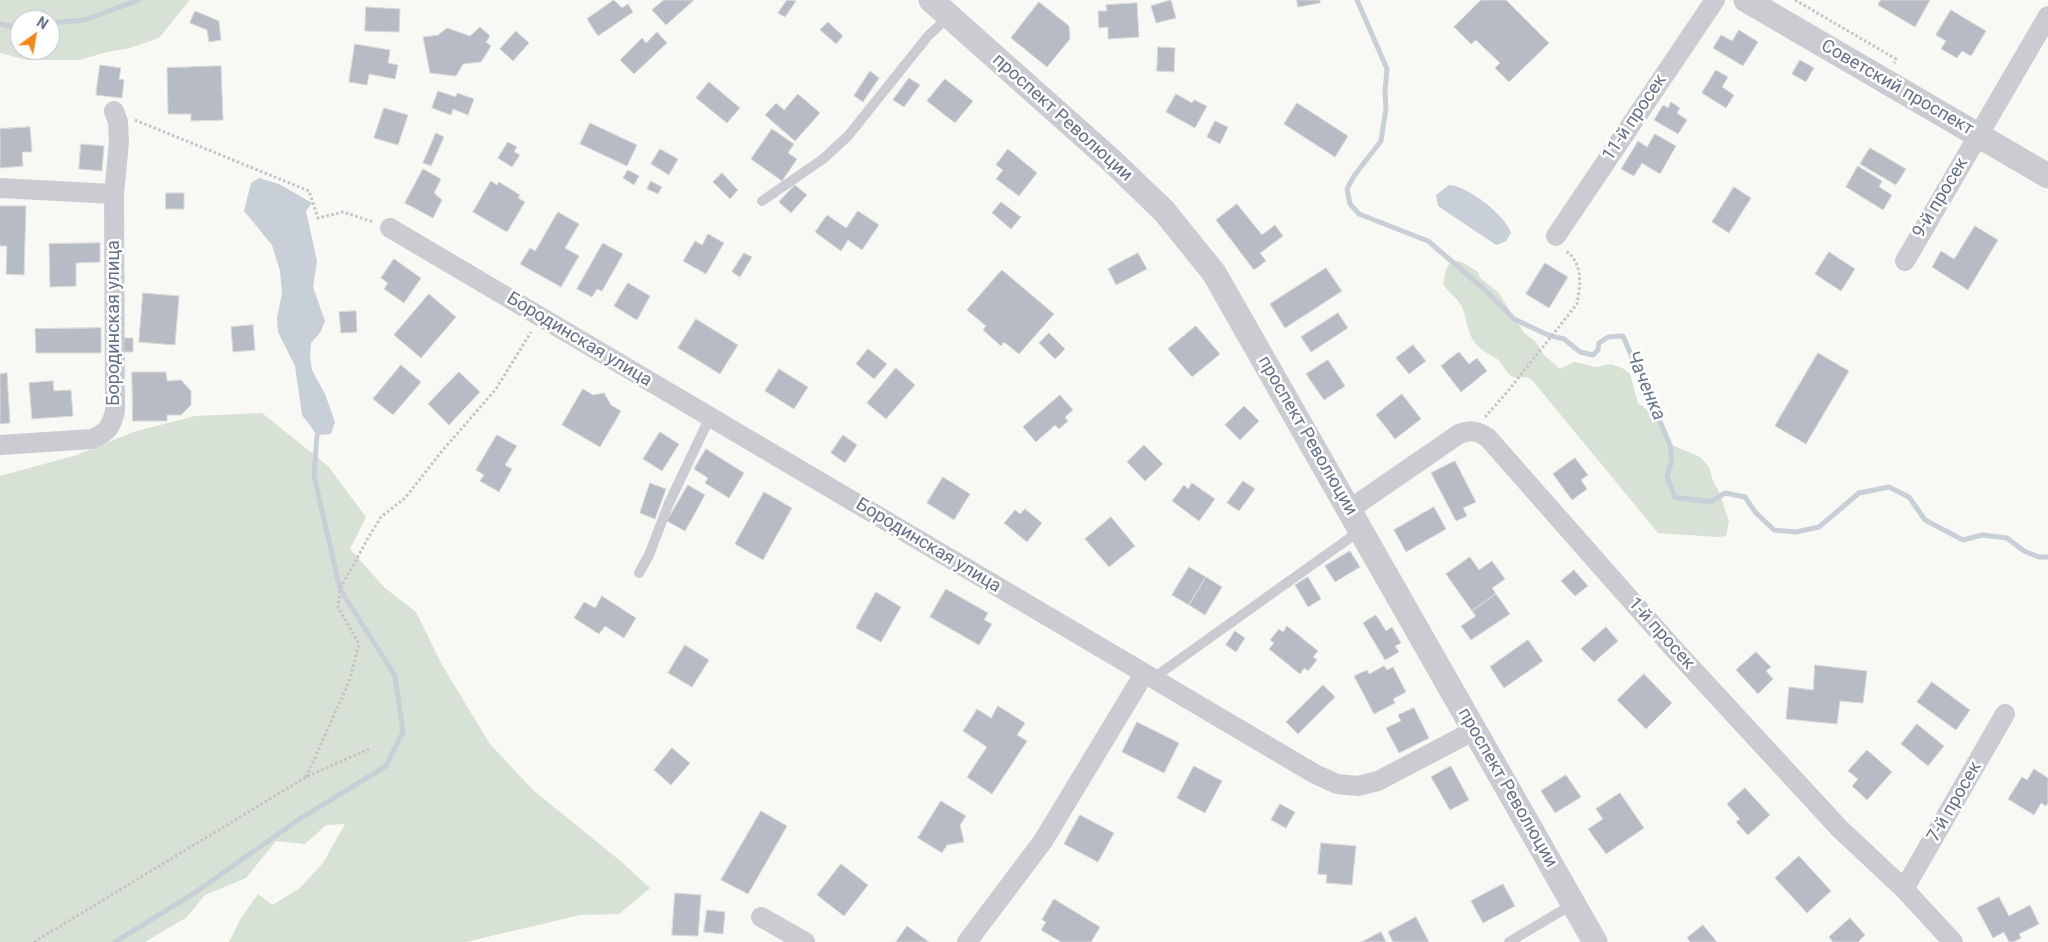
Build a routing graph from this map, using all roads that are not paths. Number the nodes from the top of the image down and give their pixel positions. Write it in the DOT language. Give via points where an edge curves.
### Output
graph roads {
  1 [pos="930,0"];
  2 [pos="1715,0"];
  3 [pos="1746,0"];
  4 [pos="2048,16"];
  5 [pos="948,18"];
  6 [pos="114,111"];
  7 [pos="1978,136"];
  8 [pos="2048,176"];
  9 [pos="0,188"];
  10 [pos="114,194"];
  11 [pos="762,201"];
  12 [pos="390,228"];
  13 [pos="1556,236"];
  14 [pos="1904,261"];
  15 [pos="710,417"];
  16 [pos="0,445"];
  17 [pos="1355,520"];
  18 [pos="639,573"];
  19 [pos="1148,676"];
  20 [pos="2005,714"];
  21 [pos="1475,730"];
  22 [pos="1904,889"];
  23 [pos="1573,904"];
  24 [pos="761,917"];
  25 [pos="805,942"];
  26 [pos="967,942"];
  27 [pos="1509,942"];
  28 [pos="1595,942"];
  29 [pos="1953,942"];
  1 -- 5 [label="street, проспект Революции"];
  2 -- 13 [label="street, 11-й просек"];
  3 -- 7 [label="street, Советский проспект"];
  4 -- 7 [label="street, 9-й просек"];
  5 -- 11 [label="lane" via="928,36 848,136 823,159"];
  5 -- 17 [label="street, проспект Революции" via="1112,161 1164,211 1214,273"];
  6 -- 10 [label="street, Бородинская улица" via="119,142"];
  7 -- 8 [label="street, Советский проспект"];
  7 -- 14 [label="street, 9-й просек"];
  9 -- 10 [label="street"];
  10 -- 16 [label="street, Бородинская улица" via="115,411 112,423 104,434 92,438"];
  12 -- 15 [label="street, Бородинская улица"];
  15 -- 18 [label="lane"];
  15 -- 19 [label="street, Бородинская улица"];
  17 -- 19 [label="lane"];
  17 -- 21 [label="street, проспект Революции"];
  17 -- 22 [label="street, 1-й просек" via="1459,434 1467,430 1478,431 1488,438 1673,648 1839,828"];
  19 -- 21 [label="street, Бородинская улица" via="1337,784 1358,786 1378,781"];
  19 -- 26 [label="street" via="1043,841"];
  20 -- 22 [label="street, 7-й просек"];
  21 -- 23 [label="street, проспект Революции"];
  22 -- 29 [label="street, 1-й просек"];
  23 -- 27 [label="lane"];
  23 -- 28 [label="street, проспект Революции"];
  24 -- 25 [label="street"];
}
